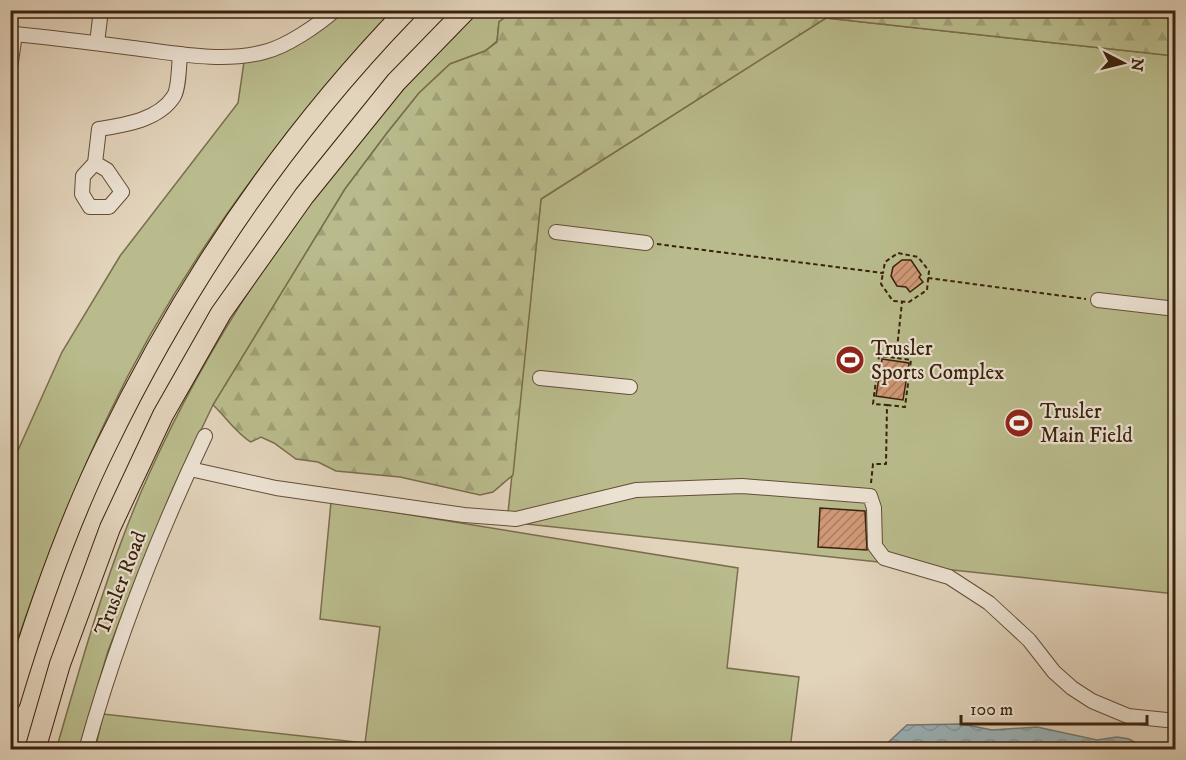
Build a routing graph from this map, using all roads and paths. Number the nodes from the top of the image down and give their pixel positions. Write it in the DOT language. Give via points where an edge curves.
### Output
graph roads {
  1 [pos="101,10"];
  2 [pos="335,10"];
  3 [pos="407,10"];
  4 [pos="466,10"];
  5 [pos="1107,10"];
  6 [pos="1176,19"];
  7 [pos="13,32"];
  8 [pos="97,43"];
  9 [pos="180,54"];
  10 [pos="10,68"];
  11 [pos="95,163"];
  12 [pos="556,232"];
  13 [pos="646,243"];
  14 [pos="883,273"];
  15 [pos="928,278"];
  16 [pos="1098,300"];
  17 [pos="902,302"];
  18 [pos="1176,309"];
  19 [pos="896,358"];
  20 [pos="540,378"];
  21 [pos="630,387"];
  22 [pos="887,405"];
  23 [pos="205,436"];
  24 [pos="190,468"];
  25 [pos="870,496"];
  26 [pos="10,701"];
  27 [pos="1176,721"];
  28 [pos="36,747"];
  29 [pos="86,750"];
  1 -- 8 [label="street"];
  2 -- 9 [label="street" via="266,52 215,57"];
  3 -- 26 [label="highway" via="286,151 177,313 121,416 77,512"];
  4 -- 28 [label="highway" via="396,82 304,196 221,313 163,415 110,528 60,664"];
  5 -- 6 [label="path"];
  7 -- 8 [label="street"];
  7 -- 10 [label="street"];
  8 -- 9 [label="street"];
  9 -- 11 [label="street" via="175,95 155,114 99,129"];
  12 -- 13 [label="street"];
  13 -- 14 [label="path"];
  14 -- 15 [label="path" via="885,262 898,253 918,257 929,271"];
  14 -- 17 [label="path" via="882,284 893,301"];
  15 -- 16 [label="path"];
  15 -- 17 [label="path" via="927,290 909,302"];
  16 -- 18 [label="street"];
  17 -- 19 [label="path"];
  19 -- 22 [label="path" via="879,356 873,404"];
  19 -- 22 [label="path" via="911,360 905,407"];
  20 -- 21 [label="street"];
  22 -- 25 [label="path" via="886,464 873,464"];
  23 -- 24 [label="street, Trusler Road"];
  24 -- 25 [label="street" via="276,488 516,519 636,490 742,486"];
  24 -- 29 [label="street, Trusler Road" via="172,505 105,682"];
  25 -- 27 [label="street" via="875,546 884,558 949,577 989,603 1029,640 1054,672 1092,701 1128,716"];
}
